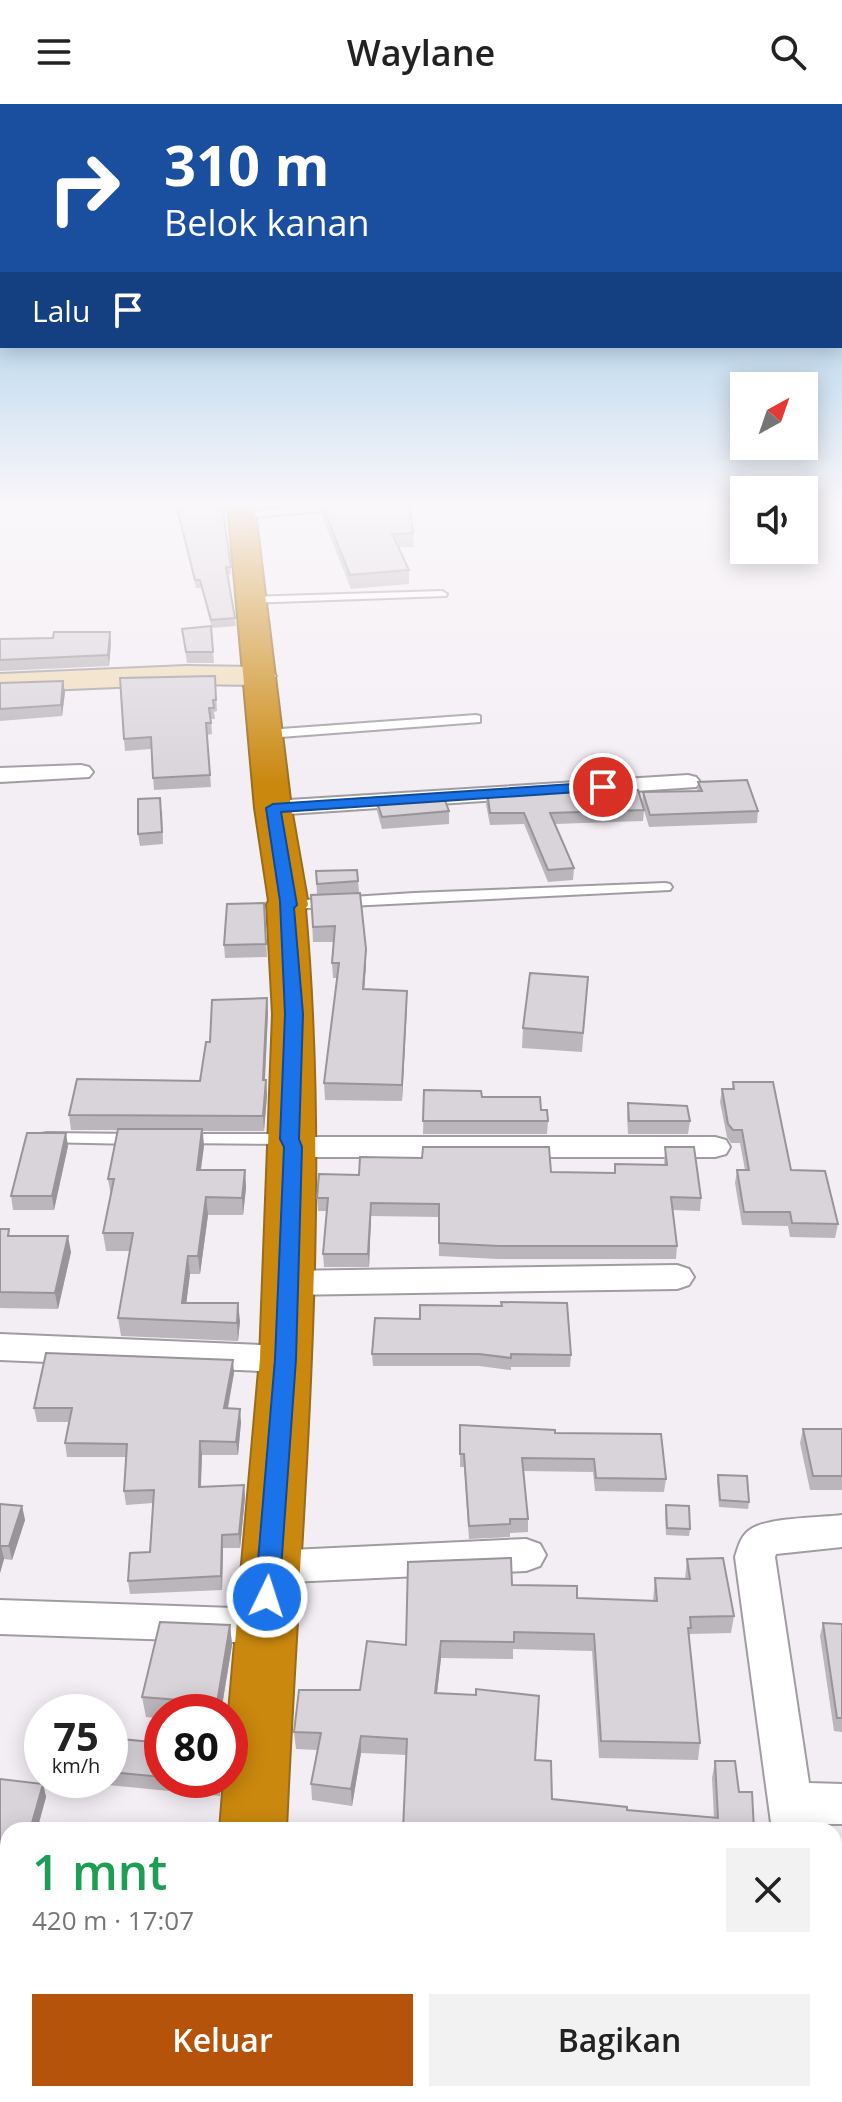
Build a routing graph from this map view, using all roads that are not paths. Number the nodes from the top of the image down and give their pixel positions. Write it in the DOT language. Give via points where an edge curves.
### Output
graph roads {
  1 [pos="338,597"];
  2 [pos="249,600"];
  3 [pos="261,676"];
  4 [pos="0,683"];
  5 [pos="476,719"];
  6 [pos="267,734"];
  7 [pos="81,772"];
  8 [pos="0,775"];
  9 [pos="688,782"];
  10 [pos="273,808"];
  11 [pos="665,887"];
  12 [pos="289,905"];
  13 [pos="35,1138"];
  14 [pos="291,1143"];
  15 [pos="715,1147"];
  16 [pos="677,1277"];
  17 [pos="286,1283"];
  18 [pos="0,1347"];
  19 [pos="286,1359"];
  20 [pos="842,1531"];
  21 [pos="526,1555"];
  22 [pos="269,1567"];
  23 [pos="0,1617"];
  24 [pos="265,1626"];
  25 [pos="842,1804"];
  26 [pos="792,1816"];
  27 [pos="253,1822"];
  1 -- 2 [label="lane"];
  2 -- 3 [label="highway"];
  3 -- 4 [label="street"];
  3 -- 6 [label="highway"];
  5 -- 6 [label="lane"];
  6 -- 10 [label="highway"];
  7 -- 8 [label="street"];
  9 -- 10 [label="street"];
  10 -- 12 [label="highway"];
  11 -- 12 [label="lane"];
  12 -- 14 [label="highway" via="294,1014"];
  13 -- 14 [label="lane"];
  14 -- 15 [label="street"];
  14 -- 17 [label="highway"];
  16 -- 17 [label="street"];
  17 -- 19 [label="highway"];
  18 -- 19 [label="street"];
  19 -- 22 [label="highway"];
  20 -- 26 [label="street" via="766,1539 755,1557"];
  21 -- 22 [label="street"];
  22 -- 24 [label="highway"];
  23 -- 24 [label="street"];
  24 -- 27 [label="highway"];
  25 -- 26 [label="street"];
}
